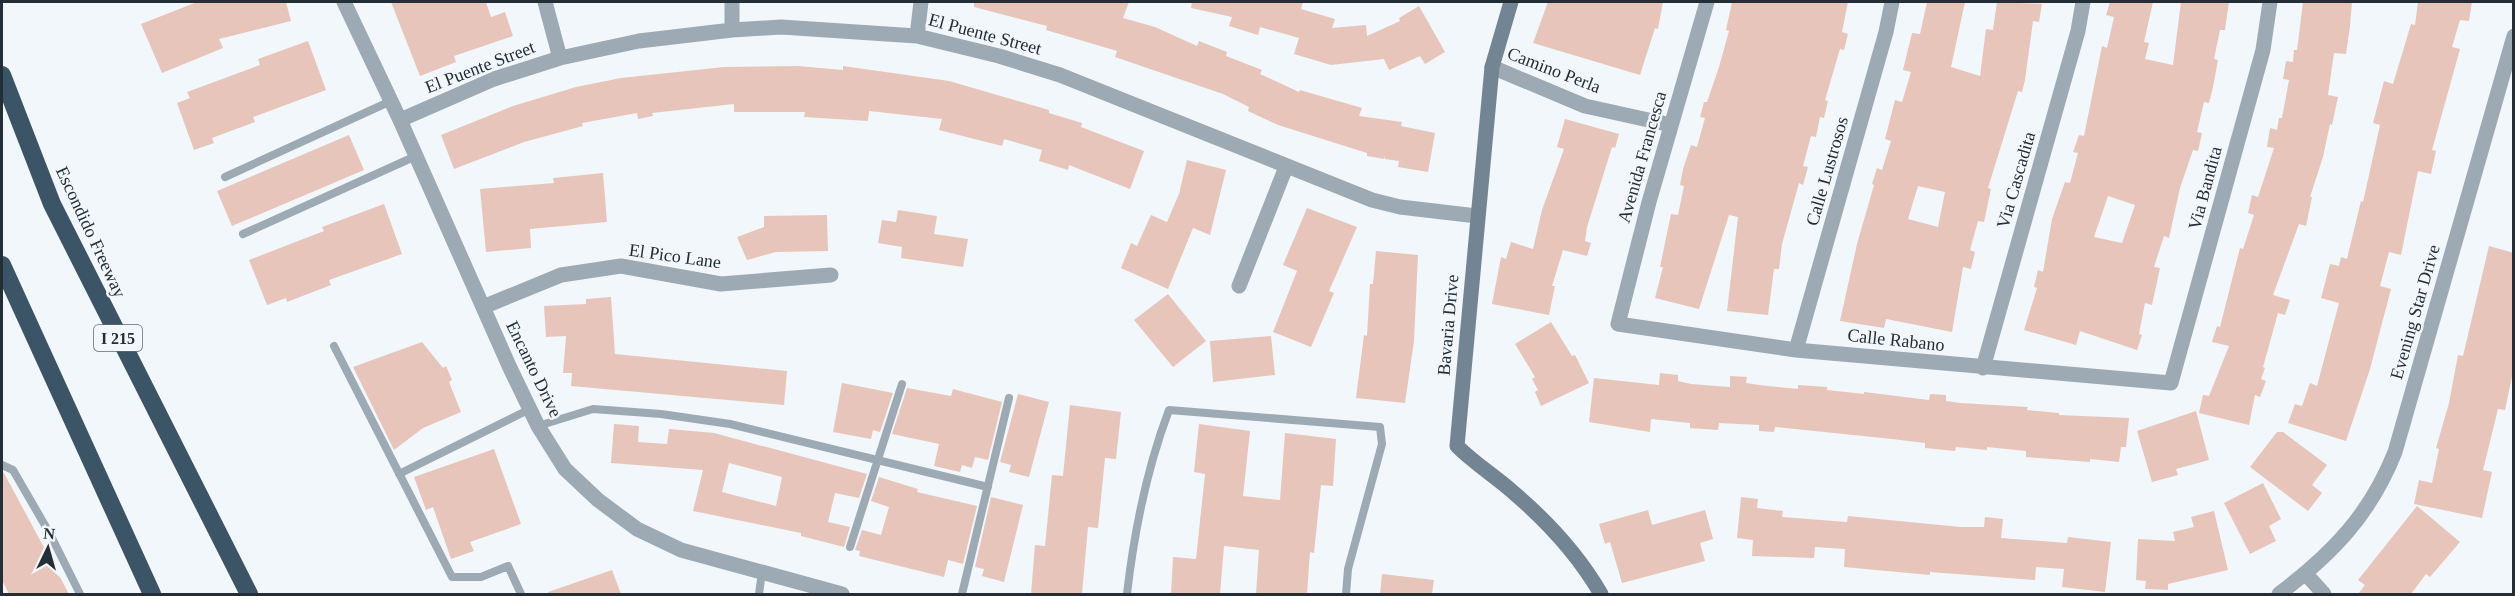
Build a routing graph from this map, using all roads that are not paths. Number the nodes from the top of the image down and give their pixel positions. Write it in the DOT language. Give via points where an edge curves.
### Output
graph roads {
  1 [pos="344,2"];
  2 [pos="545,2"];
  3 [pos="732,2"];
  4 [pos="921,2"];
  5 [pos="1511,2"];
  6 [pos="1707,2"];
  7 [pos="1892,2"];
  8 [pos="2084,2"];
  9 [pos="2270,2"];
  10 [pos="732,30"];
  11 [pos="917,36"];
  12 [pos="2513,42"];
  13 [pos="560,58"];
  14 [pos="1492,67"];
  15 [pos="2,75"];
  16 [pos="391,101"];
  17 [pos="400,120"];
  18 [pos="1671,125"];
  19 [pos="416,156"];
  20 [pos="1286,167"];
  21 [pos="225,177"];
  22 [pos="1477,216"];
  23 [pos="243,234"];
  24 [pos="2,265"];
  25 [pos="831,275"];
  26 [pos="1239,285"];
  27 [pos="483,307"];
  28 [pos="1618,324"];
  29 [pos="334,346"];
  30 [pos="1796,350"];
  31 [pos="1983,368"];
  32 [pos="2171,383"];
  33 [pos="902,384"];
  34 [pos="1009,398"];
  35 [pos="530,409"];
  36 [pos="538,426"];
  37 [pos="878,460"];
  38 [pos="2,465"];
  39 [pos="399,474"];
  40 [pos="988,486"];
  41 [pos="850,547"];
  42 [pos="762,572"];
  43 [pos="2306,573"];
  44 [pos="80,594"];
  45 [pos="152,594"];
  46 [pos="249,594"];
  47 [pos="521,594"];
  48 [pos="759,594"];
  49 [pos="842,594"];
  50 [pos="962,594"];
  51 [pos="1127,594"];
  52 [pos="1346,594"];
  53 [pos="1601,594"];
  54 [pos="2279,594"];
  55 [pos="2324,594"];
  1 -- 16 [label="street, Encanto Drive"];
  2 -- 13 [label="street"];
  3 -- 10 [label="street"];
  4 -- 11 [label="street"];
  5 -- 14 [label="street, Bavaria Drive"];
  6 -- 18 [label="street, Avenida Francesca"];
  7 -- 30 [label="street, Calle Lustrosos"];
  8 -- 31 [label="street, Via Cascadita"];
  9 -- 32 [label="street, Via Bandita" via="2263,50"];
  10 -- 11 [label="street, El Puente Street" via="781,27"];
  10 -- 13 [label="street, El Puente Street" via="639,41"];
  11 -- 20 [label="street, El Puente Street" via="1060,75"];
  12 -- 43 [label="street, Evening Star Drive" via="2384,481 2363,515"];
  13 -- 17 [label="street, El Puente Street" via="494,79"];
  14 -- 18 [label="street, Camino Perla" via="1585,106"];
  14 -- 22 [label="street, Bavaria Drive"];
  15 -- 46 [label="highway, Escondido Freeway / I 215" via="52,204"];
  16 -- 17 [label="street, Encanto Drive"];
  16 -- 21 [label="lane"];
  17 -- 19 [label="street, Encanto Drive"];
  18 -- 28 [label="street, Avenida Francesca"];
  19 -- 23 [label="lane"];
  19 -- 27 [label="street, Encanto Drive"];
  20 -- 22 [label="street, El Puente Street" via="1381,202"];
  20 -- 26 [label="street"];
  22 -- 53 [label="street, Bavaria Drive" via="1457,446 1550,525"];
  24 -- 45 [label="highway"];
  25 -- 27 [label="street, El Pico Lane" via="721,284 621,267 561,275"];
  27 -- 35 [label="street, Encanto Drive"];
  28 -- 30 [label="street, Calle Rabano"];
  29 -- 39 [label="lane"];
  30 -- 31 [label="street, Calle Rabano"];
  31 -- 32 [label="street, Calle Rabano"];
  33 -- 37 [label="lane"];
  34 -- 40 [label="lane"];
  35 -- 36 [label="street, Encanto Drive"];
  35 -- 39 [label="lane"];
  36 -- 37 [label="lane" via="593,410 661,414 730,424"];
  36 -- 42 [label="street, Encanto Drive" via="565,469 637,529 681,550"];
  37 -- 40 [label="lane"];
  37 -- 41 [label="lane"];
  38 -- 44 [label="lane" via="13,470"];
  39 -- 47 [label="lane" via="452,577 481,577 508,566"];
  40 -- 50 [label="lane"];
  42 -- 48 [label="lane"];
  42 -- 49 [label="street, Encanto Drive"];
  43 -- 54 [label="street, Evening Star Drive"];
  43 -- 55 [label="street"];
  51 -- 52 [label="lane" via="1142,506 1169,410 1380,426 1382,444 1348,569"];
}
